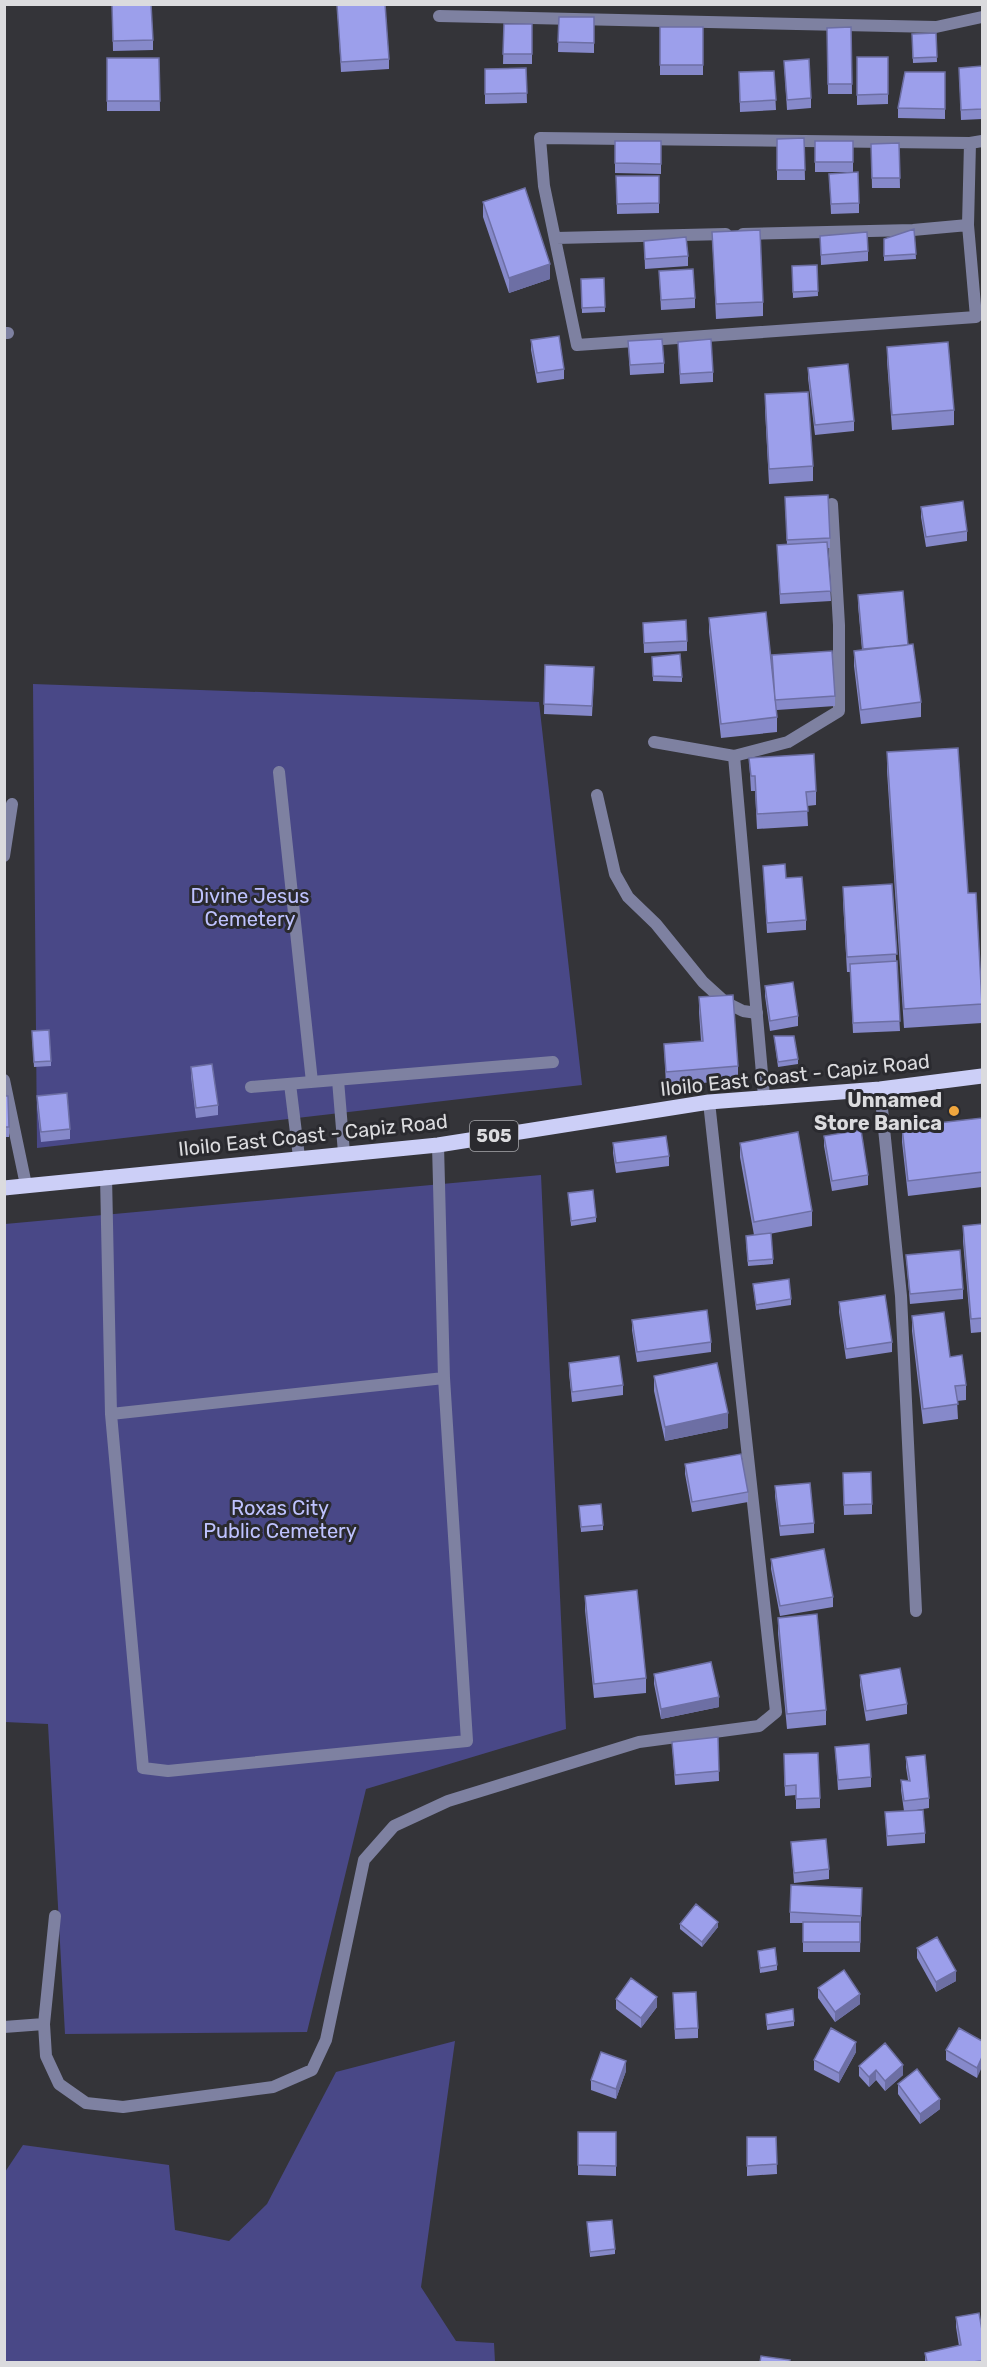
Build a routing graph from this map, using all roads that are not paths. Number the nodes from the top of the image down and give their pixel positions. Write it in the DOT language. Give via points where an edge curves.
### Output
graph roads {
  1 [pos="439,15"];
  2 [pos="982,17"];
  3 [pos="982,141"];
  4 [pos="970,143"];
  5 [pos="968,225"];
  6 [pos="556,238"];
  7 [pos="832,504"];
  8 [pos="654,741"];
  9 [pos="734,756"];
  10 [pos="279,772"];
  11 [pos="597,795"];
  12 [pos="12,804"];
  13 [pos="4,856"];
  14 [pos="757,1013"];
  15 [pos="552,1062"];
  16 [pos="982,1076"];
  17 [pos="4,1080"];
  18 [pos="338,1080"];
  19 [pos="312,1082"];
  20 [pos="290,1084"];
  21 [pos="250,1087"];
  22 [pos="880,1089"];
  23 [pos="764,1096"];
  24 [pos="709,1102"];
  25 [pos="438,1145"];
  26 [pos="344,1154"];
  27 [pos="299,1158"];
  28 [pos="106,1176"];
  29 [pos="26,1185"];
  30 [pos="4,1188"];
  31 [pos="444,1378"];
  32 [pos="111,1414"];
  33 [pos="916,1611"];
  34 [pos="55,1916"];
  35 [pos="44,2024"];
  36 [pos="4,2027"];
  1 -- 2 [label="street" via="936,27"];
  3 -- 4 [label="street"];
  4 -- 5 [label="street"];
  4 -- 6 [label="street" via="540,138 544,186"];
  5 -- 6 [label="street" via="913,230"];
  5 -- 6 [label="street" via="976,316 578,345"];
  7 -- 9 [label="street" via="839,625 838,711 788,742"];
  8 -- 9 [label="street"];
  9 -- 14 [label="street"];
  10 -- 19 [label="street"];
  11 -- 14 [label="street" via="615,874 628,897 725,1002"];
  12 -- 13 [label="street"];
  14 -- 23 [label="street"];
  15 -- 18 [label="street"];
  16 -- 22 [label="main road, Iloilo East Coast - Capiz Road / 505"];
  17 -- 29 [label="street"];
  18 -- 19 [label="street"];
  18 -- 26 [label="street"];
  19 -- 20 [label="street"];
  20 -- 21 [label="street"];
  20 -- 27 [label="street"];
  22 -- 23 [label="main road, Iloilo East Coast - Capiz Road / 505"];
  22 -- 33 [label="street" via="901,1296"];
  23 -- 24 [label="main road, Iloilo East Coast - Capiz Road / 505"];
  24 -- 25 [label="main road, Iloilo East Coast - Capiz Road / 505"];
  24 -- 35 [label="street" via="776,1712 759,1726 639,1742 448,1801 394,1826 364,1860 326,2040 312,2070 273,2087 123,2108 86,2103 58,2084 46,2056"];
  25 -- 26 [label="main road, Iloilo East Coast - Capiz Road / 505"];
  25 -- 31 [label="street"];
  26 -- 27 [label="main road, Iloilo East Coast - Capiz Road / 505"];
  27 -- 28 [label="main road, Iloilo East Coast - Capiz Road / 505"];
  28 -- 29 [label="main road, Iloilo East Coast - Capiz Road / 505"];
  28 -- 32 [label="street"];
  29 -- 30 [label="main road, Iloilo East Coast - Capiz Road / 505"];
  31 -- 32 [label="street"];
  31 -- 32 [label="street" via="466,1741 168,1771 143,1768"];
  34 -- 35 [label="street"];
  35 -- 36 [label="street"];
}
